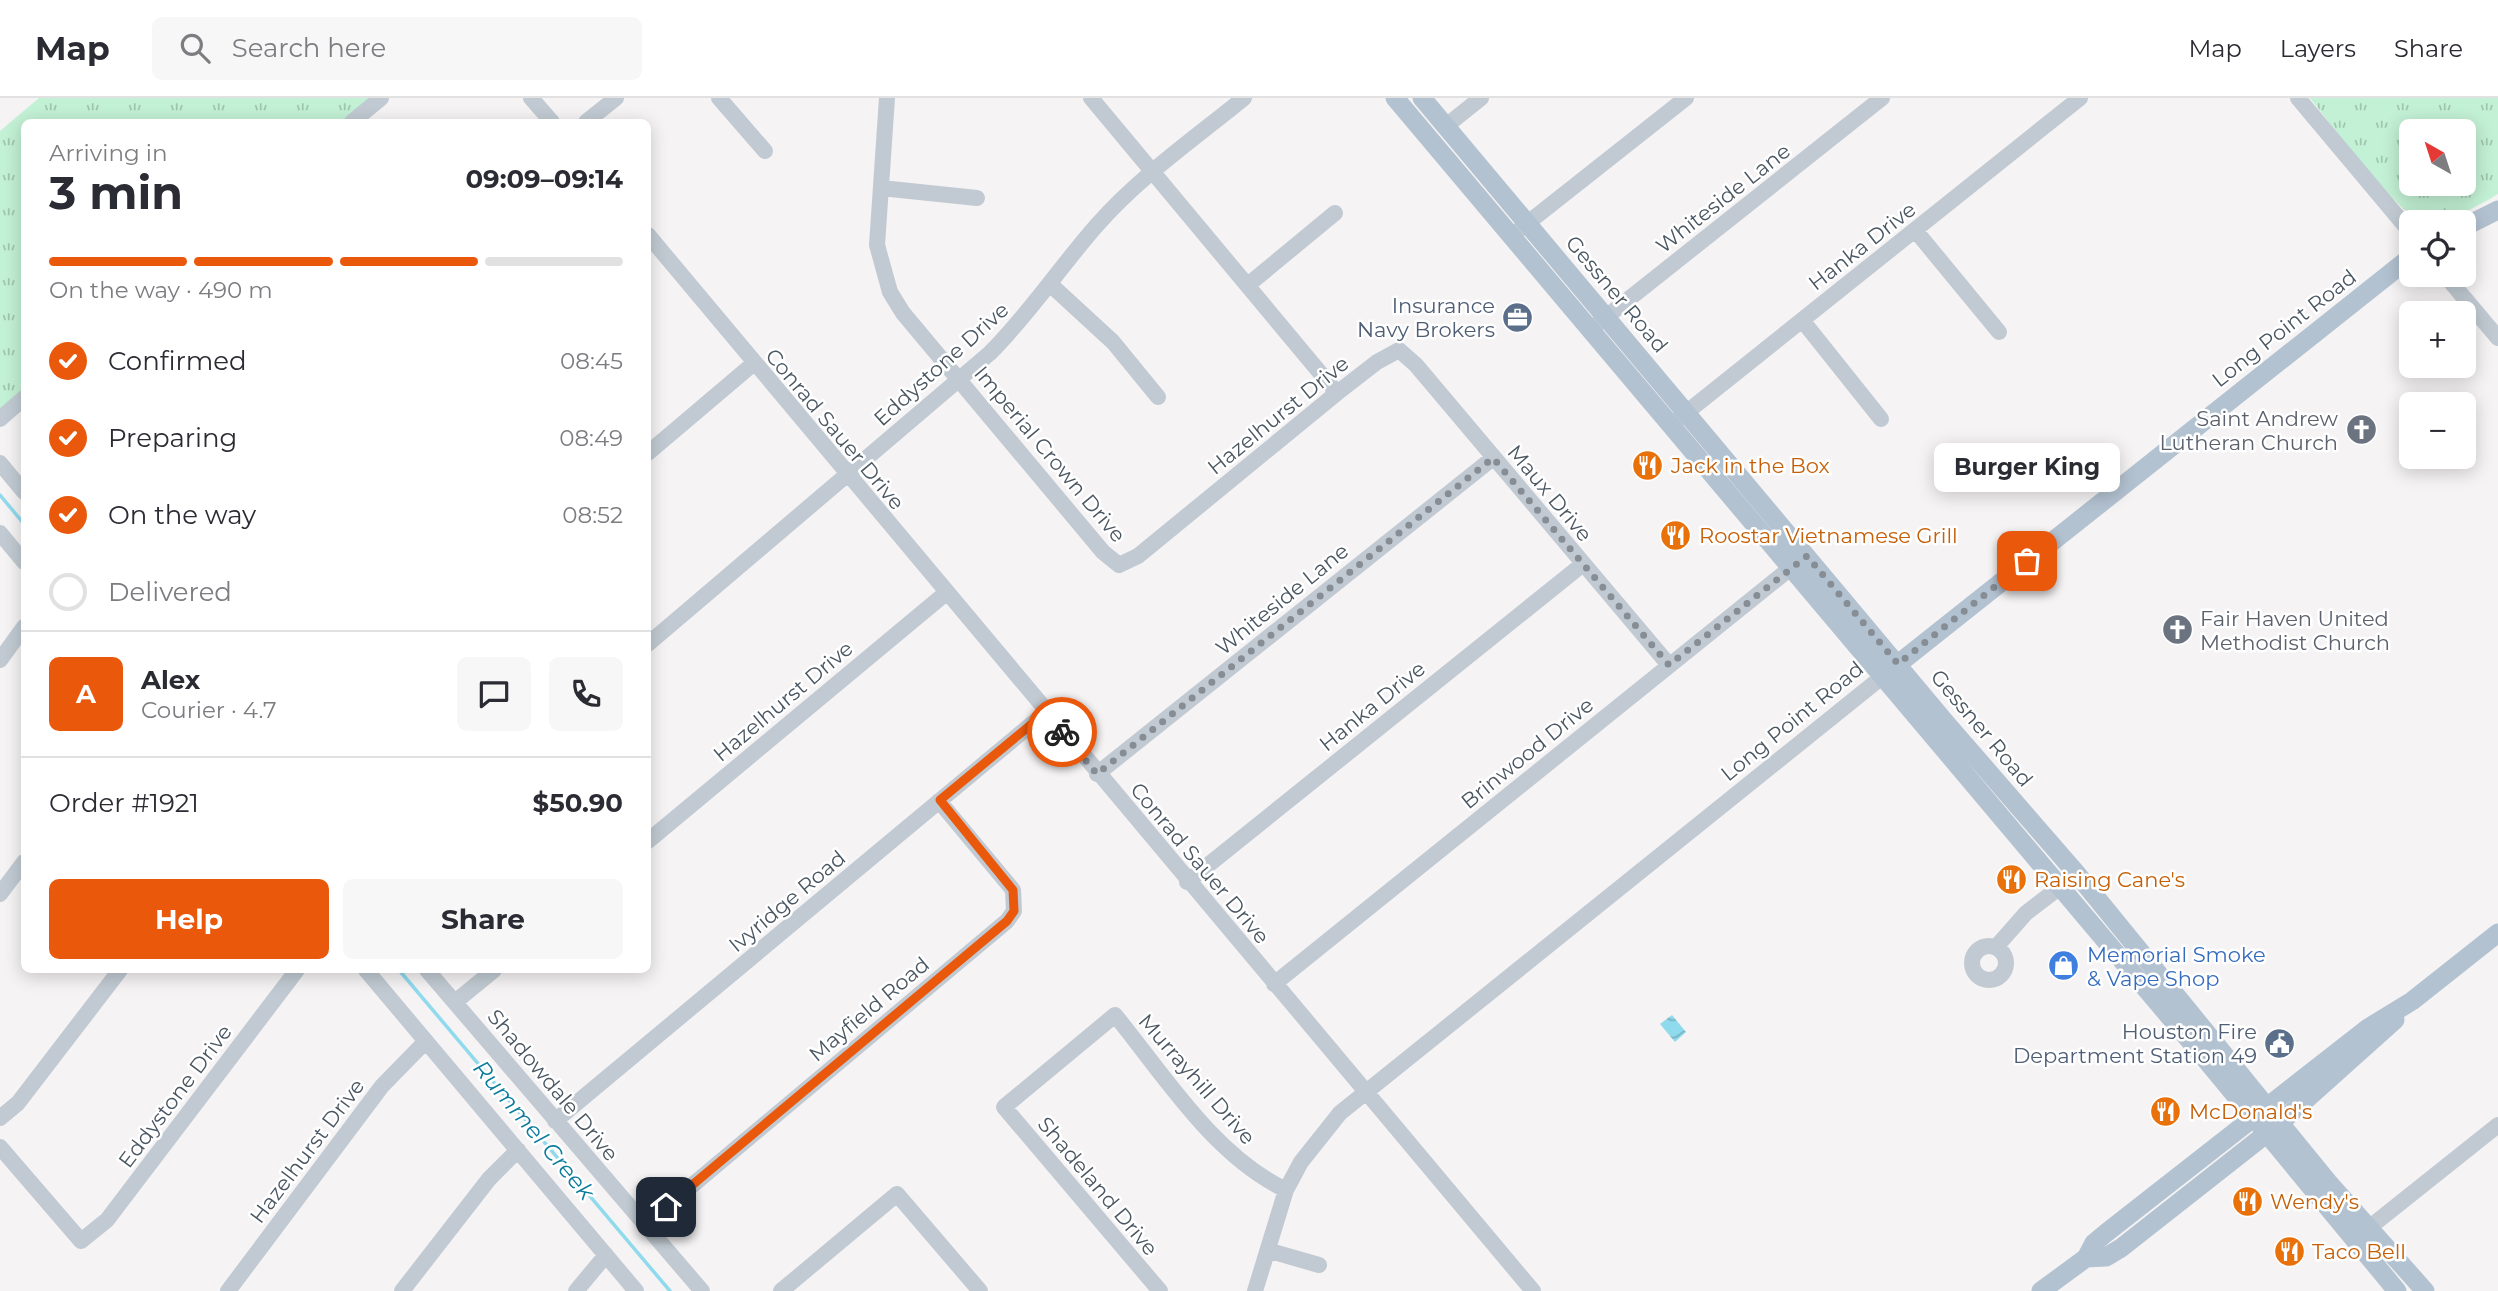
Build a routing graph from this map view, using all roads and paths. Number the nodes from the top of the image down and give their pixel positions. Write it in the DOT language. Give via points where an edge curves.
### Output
graph roads {
  1 [pos="381,98"];
  2 [pos="531,98"];
  3 [pos="616,98"];
  4 [pos="719,98"];
  5 [pos="887,98"];
  6 [pos="1091,98"];
  7 [pos="1244,98"];
  8 [pos="1395,98"];
  9 [pos="1422,98"];
  10 [pos="1481,98"];
  11 [pos="1686,98"];
  12 [pos="1882,98"];
  13 [pos="2080,98"];
  14 [pos="2298,98"];
  15 [pos="356,119"];
  16 [pos="549,119"];
  17 [pos="590,119"];
  18 [pos="1446,127"];
  19 [pos="765,151"];
  20 [pos="1154,172"];
  21 [pos="881,188"];
  22 [pos="977,198"];
  23 [pos="2498,210"];
  24 [pos="1335,213"];
  25 [pos="2399,218"];
  26 [pos="2476,221"];
  27 [pos="1528,223"];
  28 [pos="1915,230"];
  29 [pos="1511,237"];
  30 [pos="653,253"];
  31 [pos="2399,266"];
  32 [pos="1248,284"];
  33 [pos="1051,285"];
  34 [pos="2455,287"];
  35 [pos="1606,317"];
  36 [pos="1802,320"];
  37 [pos="1589,330"];
  38 [pos="1999,332"];
  39 [pos="2498,338"];
  40 [pos="1399,350"];
  41 [pos="753,364"];
  42 [pos="960,380"];
  43 [pos="1337,393"];
  44 [pos="1158,397"];
  45 [pos="21,401"];
  46 [pos="1688,411"];
  47 [pos="0,419"];
  48 [pos="1881,419"];
  49 [pos="1670,426"];
  50 [pos="651,450"];
  51 [pos="1493,458"];
  52 [pos="0,463"];
  53 [pos="847,476"];
  54 [pos="21,488"];
  55 [pos="0,533"];
  56 [pos="1807,556"];
  57 [pos="21,558"];
  58 [pos="1583,564"];
  59 [pos="1119,565"];
  60 [pos="1790,569"];
  61 [pos="946,593"];
  62 [pos="21,631"];
  63 [pos="651,641"];
  64 [pos="0,660"];
  65 [pos="1898,664"];
  66 [pos="1669,665"];
  67 [pos="1882,677"];
  68 [pos="1045,713"];
  69 [pos="1097,774"];
  70 [pos="940,800"];
  71 [pos="651,839"];
  72 [pos="21,866"];
  73 [pos="2077,874"];
  74 [pos="1187,882"];
  75 [pos="2059,889"];
  76 [pos="0,894"];
  77 [pos="2498,933"];
  78 [pos="1996,947"];
  79 [pos="118,973"];
  80 [pos="295,973"];
  81 [pos="369,973"];
  82 [pos="430,973"];
  83 [pos="490,973"];
  84 [pos="2162,977"];
  85 [pos="1274,984"];
  86 [pos="2145,991"];
  87 [pos="2412,1001"];
  88 [pos="455,1002"];
  89 [pos="426,1041"];
  90 [pos="2234,1081"];
  91 [pos="1366,1092"];
  92 [pos="1004,1107"];
  93 [pos="2259,1111"];
  94 [pos="0,1118"];
  95 [pos="555,1121"];
  96 [pos="2498,1125"];
  97 [pos="2273,1128"];
  98 [pos="0,1147"];
  99 [pos="518,1150"];
  100 [pos="1286,1190"];
  101 [pos="645,1225"];
  102 [pos="2370,1227"];
  103 [pos="1270,1251"];
  104 [pos="606,1255"];
  105 [pos="2087,1258"];
  106 [pos="1319,1265"];
  107 [pos="228,1291"];
  108 [pos="402,1291"];
  109 [pos="576,1291"];
  110 [pos="636,1291"];
  111 [pos="702,1291"];
  112 [pos="781,1291"];
  113 [pos="980,1291"];
  114 [pos="1160,1291"];
  115 [pos="1255,1291"];
  116 [pos="1533,1291"];
  117 [pos="2041,1291"];
  118 [pos="2397,1291"];
  119 [pos="2425,1291"];
  1 -- 15 [label="street"];
  2 -- 16 [label="street"];
  3 -- 17 [label="street"];
  4 -- 19 [label="street"];
  5 -- 21 [label="street, Imperial Crown Drive"];
  6 -- 20 [label="street"];
  7 -- 20 [label="street, Eddystone Drive"];
  8 -- 29 [label="main road, Gessner Road"];
  9 -- 18 [label="main road, Gessner Road"];
  10 -- 18 [label="street"];
  11 -- 27 [label="street"];
  12 -- 35 [label="street, Whiteside Lane"];
  13 -- 28 [label="street, Hanka Drive"];
  14 -- 25 [label="street"];
  18 -- 27 [label="main road, Gessner Road"];
  20 -- 32 [label="street"];
  20 -- 33 [label="street, Eddystone Drive" via="1096,226"];
  21 -- 22 [label="street"];
  21 -- 42 [label="street, Imperial Crown Drive" via="877,245 890,292"];
  23 -- 26 [label="main road"];
  24 -- 32 [label="street"];
  27 -- 29 [label="street"];
  27 -- 35 [label="main road, Gessner Road"];
  28 -- 36 [label="street, Hanka Drive"];
  28 -- 38 [label="street"];
  29 -- 37 [label="main road, Gessner Road"];
  30 -- 41 [label="street, Conrad Sauer Drive"];
  31 -- 65 [label="main road, Long Point Road"];
  32 -- 43 [label="street"];
  33 -- 42 [label="street, Eddystone Drive" via="1018,325"];
  33 -- 44 [label="street" via="1113,342"];
  34 -- 39 [label="street"];
  35 -- 37 [label="street, Whiteside Lane"];
  35 -- 46 [label="main road, Gessner Road"];
  36 -- 46 [label="street, Hanka Drive"];
  36 -- 48 [label="street"];
  37 -- 49 [label="main road, Gessner Road"];
  40 -- 43 [label="street, Hazelhurst Drive"];
  40 -- 51 [label="street, Maux Drive"];
  41 -- 50 [label="street"];
  41 -- 53 [label="street, Conrad Sauer Drive"];
  42 -- 53 [label="street, Eddystone Drive"];
  42 -- 59 [label="street, Imperial Crown Drive" via="1103,552"];
  43 -- 59 [label="street, Hazelhurst Drive" via="1138,556"];
  45 -- 47 [label="street"];
  46 -- 49 [label="street, Hanka Drive"];
  46 -- 56 [label="main road, Gessner Road"];
  49 -- 60 [label="main road, Gessner Road"];
  51 -- 58 [label="street, Maux Drive"];
  51 -- 69 [label="street, Whiteside Lane"];
  52 -- 54 [label="street"];
  53 -- 61 [label="street, Conrad Sauer Drive"];
  53 -- 63 [label="street, Eddystone Drive"];
  55 -- 57 [label="street"];
  56 -- 60 [label="street, Brinwood Drive"];
  56 -- 65 [label="main road, Gessner Road"];
  58 -- 66 [label="street, Maux Drive"];
  58 -- 74 [label="street, Hanka Drive"];
  60 -- 66 [label="street, Brinwood Drive"];
  60 -- 67 [label="main road, Gessner Road"];
  61 -- 68 [label="street, Conrad Sauer Drive"];
  61 -- 71 [label="street, Hazelhurst Drive"];
  62 -- 64 [label="street"];
  65 -- 67 [label="main road, Long Point Road"];
  65 -- 73 [label="main road, Gessner Road"];
  66 -- 85 [label="street, Brinwood Drive"];
  67 -- 75 [label="main road, Gessner Road"];
  67 -- 91 [label="street, Long Point Road"];
  68 -- 69 [label="street, Conrad Sauer Drive"];
  68 -- 70 [label="street, Ivyridge Road"];
  69 -- 74 [label="street, Conrad Sauer Drive"];
  70 -- 95 [label="street, Ivyridge Road"];
  70 -- 101 [label="street, Mayfield Road" via="1013,890 1014,911"];
  72 -- 76 [label="street"];
  73 -- 75 [label="street"];
  73 -- 84 [label="main road, Gessner Road"];
  74 -- 85 [label="street, Conrad Sauer Drive"];
  75 -- 78 [label="street" via="2019,919"];
  75 -- 86 [label="main road, Gessner Road"];
  77 -- 87 [label="main road"];
  79 -- 94 [label="street" via="18,1103"];
  80 -- 98 [label="street, Eddystone Drive" via="107,1220 81,1241"];
  81 -- 89 [label="street"];
  82 -- 88 [label="street, Shadowdale Drive"];
  83 -- 88 [label="street"];
  84 -- 86 [label="main road"];
  84 -- 90 [label="main road, Gessner Road"];
  85 -- 91 [label="street, Conrad Sauer Drive"];
  86 -- 90 [label="main road, Gessner Road"];
  87 -- 93 [label="main road" via="2368,1027"];
  87 -- 97 [label="main road" via="2390,1026"];
  88 -- 95 [label="street, Shadowdale Drive"];
  89 -- 99 [label="street"];
  89 -- 107 [label="street, Hazelhurst Drive" via="382,1086"];
  90 -- 93 [label="main road, Gessner Road"];
  91 -- 100 [label="street, Long Point Road" via="1318,1139"];
  91 -- 116 [label="street, Conrad Sauer Drive"];
  92 -- 100 [label="street, Murrayhill Drive" via="1115,1015 1217,1139 1260,1178"];
  92 -- 114 [label="street, Shadeland Drive"];
  93 -- 97 [label="main road, Gessner Road"];
  93 -- 105 [label="main road" via="2094,1242"];
  95 -- 101 [label="street, Shadowdale Drive"];
  96 -- 102 [label="street"];
  97 -- 102 [label="main road, Gessner Road"];
  97 -- 105 [label="main road" via="2121,1248 2106,1257"];
  97 -- 118 [label="main road, Gessner Road"];
  99 -- 104 [label="street"];
  99 -- 108 [label="street" via="455,1221"];
  100 -- 103 [label="street, Long Point Road"];
  101 -- 111 [label="street, Shadowdale Drive"];
  102 -- 119 [label="main road, Gessner Road"];
  103 -- 106 [label="street"];
  103 -- 115 [label="street, Long Point Road"];
  104 -- 109 [label="street"];
  104 -- 110 [label="street"];
  105 -- 117 [label="main road"];
  112 -- 113 [label="street" via="897,1194"];
}
